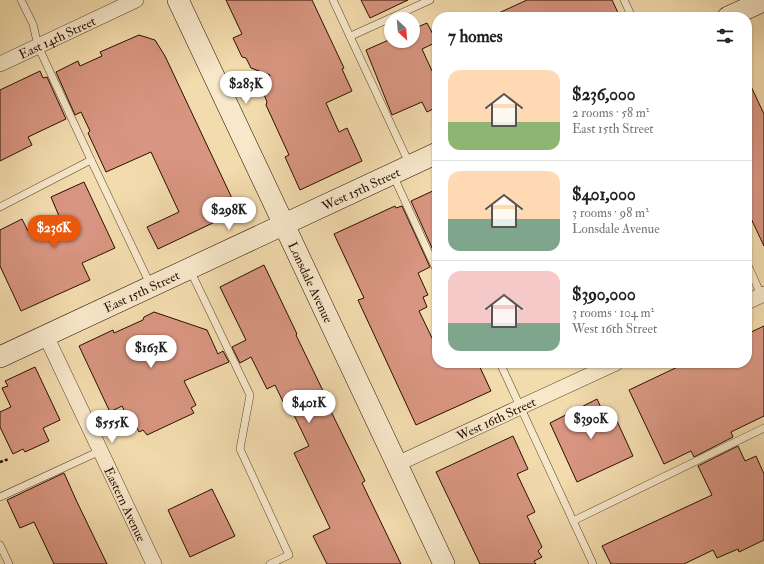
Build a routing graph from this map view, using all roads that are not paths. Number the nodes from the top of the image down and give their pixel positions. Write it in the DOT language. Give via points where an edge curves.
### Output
graph roads {
  1 [pos="21,0"];
  2 [pos="136,0"];
  3 [pos="178,0"];
  4 [pos="333,0"];
  5 [pos="430,0"];
  6 [pos="624,0"];
  7 [pos="760,6"];
  8 [pos="630,12"];
  9 [pos="743,12"];
  10 [pos="351,36"];
  11 [pos="38,46"];
  12 [pos="0,64"];
  13 [pos="432,155"];
  14 [pos="91,160"];
  15 [pos="401,170"];
  16 [pos="0,207"];
  17 [pos="283,224"];
  18 [pos="432,257"];
  19 [pos="189,268"];
  20 [pos="752,274"];
  21 [pos="151,286"];
  22 [pos="763,297"];
  23 [pos="752,300"];
  24 [pos="46,336"];
  25 [pos="0,357"];
  26 [pos="502,368"];
  27 [pos="605,368"];
  28 [pos="522,407"];
  29 [pos="764,428"];
  30 [pos="100,451"];
  31 [pos="398,464"];
  32 [pos="0,497"];
  33 [pos="573,521"];
  34 [pos="0,545"];
  35 [pos="9,564"];
  36 [pos="154,564"];
  37 [pos="270,564"];
  38 [pos="444,564"];
  39 [pos="594,564"];
  1 -- 11 [label="lane" via="33,24"];
  2 -- 11 [label="street, East 14th Street"];
  3 -- 17 [label="main road, Lonsdale Avenue"];
  4 -- 10 [label="lane"];
  5 -- 10 [label="lane"];
  6 -- 8 [label="lane"];
  7 -- 9 [label="main road"];
  10 -- 15 [label="lane"];
  11 -- 12 [label="street, East 14th Street"];
  11 -- 14 [label="lane"];
  13 -- 15 [label="main road, West 15th Street"];
  14 -- 16 [label="lane"];
  14 -- 21 [label="lane"];
  15 -- 17 [label="main road, West 15th Street"];
  15 -- 18 [label="lane"];
  17 -- 19 [label="main road, East 15th Street"];
  17 -- 31 [label="main road, Lonsdale Avenue"];
  19 -- 21 [label="main road, East 15th Street"];
  19 -- 37 [label="lane" via="250,395 240,449 289,555"];
  20 -- 22 [label="lane"];
  21 -- 24 [label="main road, East 15th Street"];
  22 -- 23 [label="street"];
  24 -- 25 [label="main road, East 15th Street"];
  24 -- 30 [label="street, Eastern Avenue"];
  26 -- 28 [label="lane"];
  27 -- 28 [label="street, West 16th Street"];
  28 -- 31 [label="street, West 16th Street"];
  28 -- 33 [label="lane"];
  29 -- 33 [label="lane"];
  30 -- 32 [label="lane"];
  30 -- 36 [label="street, Eastern Avenue"];
  31 -- 38 [label="main road, Lonsdale Avenue"];
  33 -- 39 [label="lane"];
  34 -- 35 [label="lane"];
}
